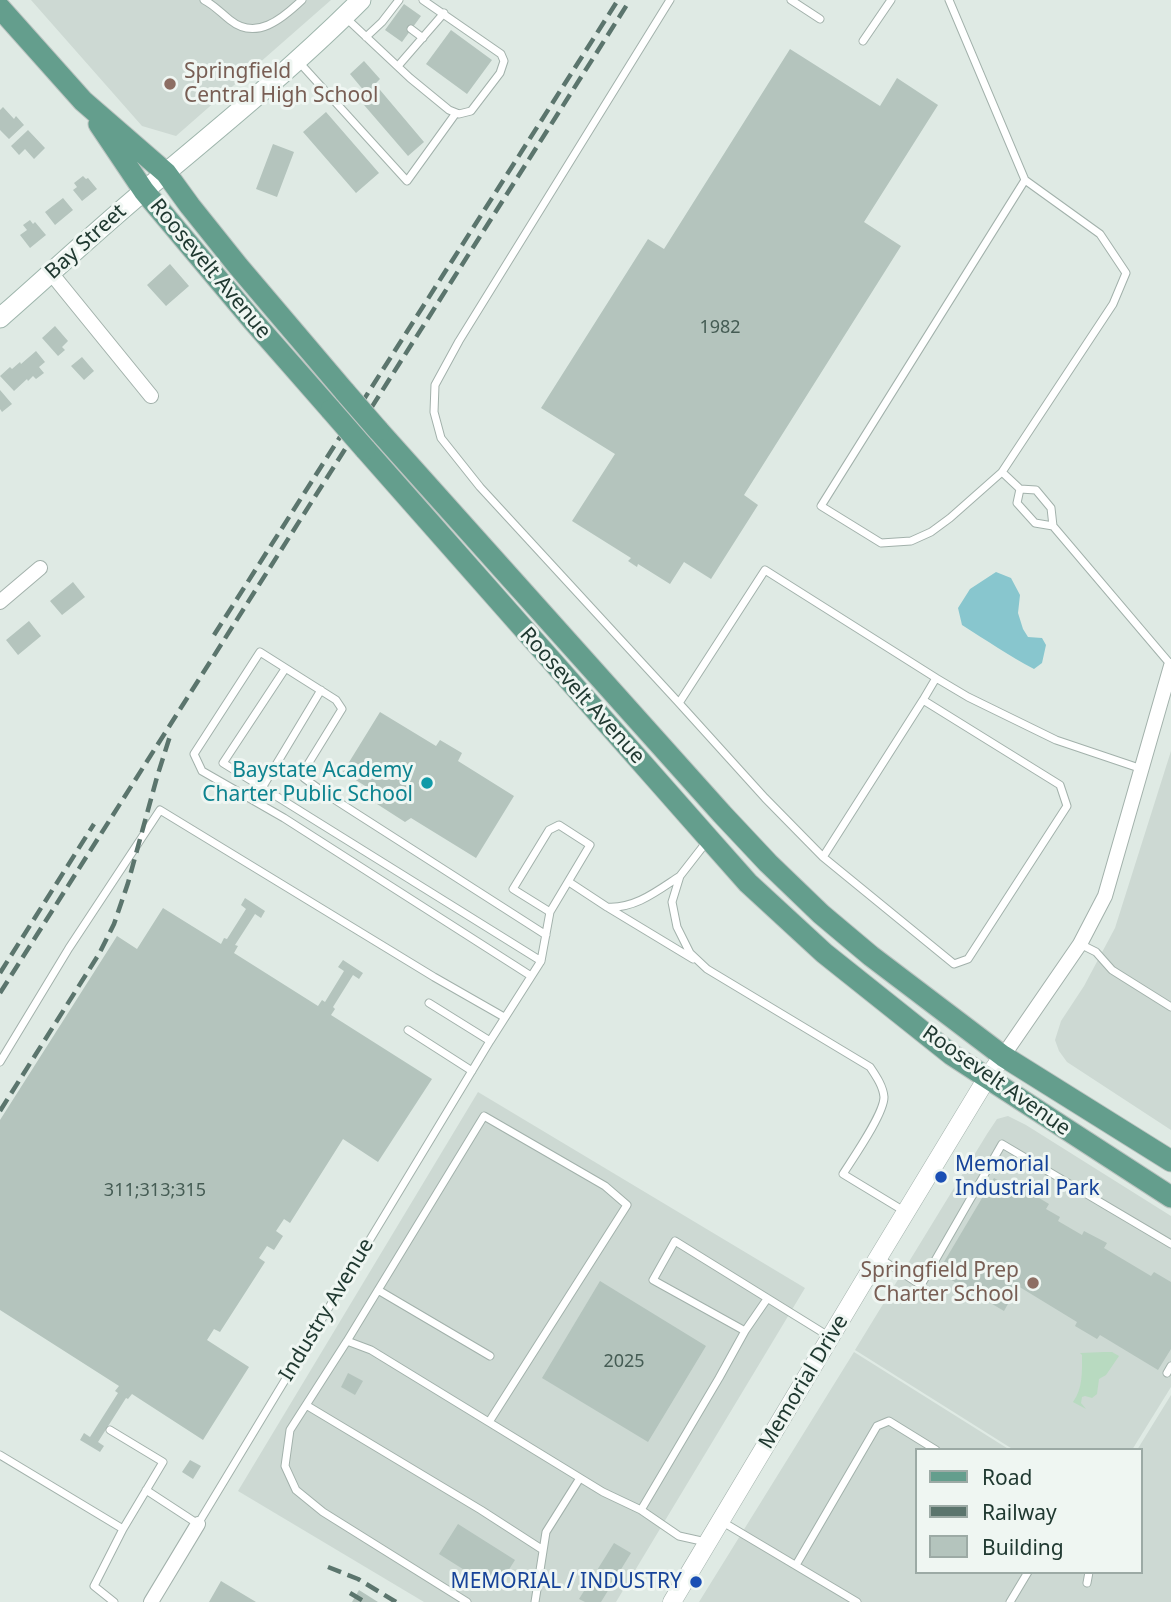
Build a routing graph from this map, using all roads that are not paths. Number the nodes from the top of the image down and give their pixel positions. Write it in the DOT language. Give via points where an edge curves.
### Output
graph roads {
  1 [pos="204,0"];
  2 [pos="302,0"];
  3 [pos="361,0"];
  4 [pos="399,0"];
  5 [pos="423,0"];
  6 [pos="670,0"];
  7 [pos="791,0"];
  8 [pos="891,0"];
  9 [pos="948,0"];
  10 [pos="0,8"];
  11 [pos="444,13"];
  12 [pos="345,16"];
  13 [pos="820,19"];
  14 [pos="411,29"];
  15 [pos="366,37"];
  16 [pos="423,38"];
  17 [pos="863,41"];
  18 [pos="298,60"];
  19 [pos="398,66"];
  20 [pos="83,101"];
  21 [pos="456,113"];
  22 [pos="166,173"];
  23 [pos="1025,180"];
  24 [pos="144,191"];
  25 [pos="51,273"];
  26 [pos="0,318"];
  27 [pos="151,396"];
  28 [pos="1002,472"];
  29 [pos="1020,489"];
  30 [pos="1053,526"];
  31 [pos="40,568"];
  32 [pos="0,602"];
  33 [pos="1171,665"];
  34 [pos="285,669"];
  35 [pos="936,678"];
  36 [pos="321,690"];
  37 [pos="923,700"];
  38 [pos="679,704"];
  39 [pos="1142,769"];
  40 [pos="261,788"];
  41 [pos="709,839"];
  42 [pos="823,857"];
  43 [pos="680,876"];
  44 [pos="569,881"];
  45 [pos="607,907"];
  46 [pos="550,912"];
  47 [pos="546,935"];
  48 [pos="1080,944"];
  49 [pos="541,961"];
  50 [pos="703,965"];
  51 [pos="531,976"];
  52 [pos="429,1003"];
  53 [pos="1171,1007"];
  54 [pos="504,1017"];
  55 [pos="408,1030"];
  56 [pos="490,1041"];
  57 [pos="1003,1056"];
  58 [pos="0,1062"];
  59 [pos="472,1071"];
  60 [pos="986,1078"];
  61 [pos="1171,1160"];
  62 [pos="1171,1198"];
  63 [pos="906,1212"];
  64 [pos="1171,1244"];
  65 [pos="878,1257"];
  66 [pos="378,1290"];
  67 [pos="767,1299"];
  68 [pos="745,1331"];
  69 [pos="831,1338"];
  70 [pos="347,1341"];
  71 [pos="490,1356"];
  72 [pos="306,1405"];
  73 [pos="489,1422"];
  74 [pos="110,1430"];
  75 [pos="933,1448"];
  76 [pos="0,1455"];
  77 [pos="580,1478"];
  78 [pos="146,1490"];
  79 [pos="641,1510"];
  80 [pos="721,1521"];
  81 [pos="198,1524"];
  82 [pos="123,1529"];
  83 [pos="708,1543"];
  84 [pos="543,1550"];
  85 [pos="796,1565"];
  86 [pos="1027,1574"];
  87 [pos="1089,1574"];
  88 [pos="1087,1583"];
  89 [pos="114,1602"];
  90 [pos="151,1602"];
  91 [pos="467,1602"];
  92 [pos="534,1602"];
  93 [pos="672,1602"];
  94 [pos="857,1602"];
  95 [pos="1010,1602"];
  1 -- 2 [label="lane" via="245,29 259,29 278,20"];
  3 -- 12 [label="main road, Bay Street"];
  4 -- 15 [label="lane" via="391,15"];
  5 -- 11 [label="lane"];
  6 -- 38 [label="lane" via="459,341 435,385 434,412 441,438 480,487"];
  7 -- 13 [label="lane"];
  8 -- 17 [label="lane"];
  9 -- 23 [label="lane"];
  10 -- 20 [label="main road, Roosevelt Avenue"];
  11 -- 16 [label="lane"];
  11 -- 21 [label="lane" via="501,54 504,61 471,111"];
  12 -- 15 [label="lane"];
  12 -- 18 [label="main road, Bay Street"];
  14 -- 16 [label="lane"];
  15 -- 19 [label="lane"];
  16 -- 19 [label="lane"];
  18 -- 21 [label="lane" via="407,181"];
  18 -- 22 [label="main road, Bay Street"];
  19 -- 21 [label="lane"];
  20 -- 22 [label="main road, Roosevelt Avenue"];
  20 -- 24 [label="main road, Roosevelt Avenue"];
  22 -- 24 [label="main road, Bay Street"];
  22 -- 57 [label="main road, Roosevelt Avenue, bridge" via="238,266 378,430 768,863 871,956"];
  23 -- 28 [label="lane" via="1100,234 1126,273 1113,304"];
  23 -- 28 [label="lane" via="821,506 881,543 911,541 950,518"];
  24 -- 25 [label="main road, Bay Street"];
  24 -- 41 [label="main road, Roosevelt Avenue, bridge"];
  25 -- 26 [label="main road, Bay Street"];
  25 -- 27 [label="street"];
  28 -- 29 [label="lane"];
  29 -- 30 [label="lane" via="1036,489 1051,508"];
  29 -- 30 [label="lane" via="1017,503 1035,523"];
  30 -- 33 [label="lane"];
  31 -- 32 [label="street"];
  33 -- 39 [label="street"];
  34 -- 36 [label="lane"];
  34 -- 40 [label="lane" via="223,763"];
  34 -- 51 [label="lane" via="260,652 194,754 202,771"];
  35 -- 37 [label="lane"];
  35 -- 38 [label="lane" via="765,570"];
  35 -- 39 [label="lane" via="1056,740"];
  36 -- 40 [label="lane"];
  36 -- 47 [label="lane" via="342,709 304,778"];
  37 -- 42 [label="lane"];
  37 -- 42 [label="lane" via="1060,785 1067,806 968,959 954,964"];
  38 -- 42 [label="lane"];
  39 -- 48 [label="street" via="1105,895"];
  40 -- 49 [label="lane"];
  41 -- 43 [label="lane"];
  41 -- 60 [label="main road, Roosevelt Avenue" via="748,883 824,953"];
  43 -- 45 [label="lane" via="648,898"];
  43 -- 50 [label="lane" via="672,902 677,927 690,953"];
  44 -- 45 [label="lane"];
  44 -- 46 [label="lane"];
  44 -- 46 [label="lane" via="590,845 559,825 549,830 513,889"];
  45 -- 50 [label="lane"];
  46 -- 47 [label="lane"];
  47 -- 49 [label="lane"];
  48 -- 53 [label="lane"];
  48 -- 57 [label="street"];
  49 -- 51 [label="lane, Industry Avenue"];
  50 -- 63 [label="lane" via="870,1067 884,1098 843,1174"];
  51 -- 54 [label="lane, Industry Avenue"];
  52 -- 56 [label="lane"];
  54 -- 56 [label="lane, Industry Avenue"];
  54 -- 58 [label="lane" via="160,810"];
  55 -- 59 [label="lane"];
  56 -- 59 [label="lane, Industry Avenue"];
  57 -- 60 [label="street, Memorial Drive"];
  57 -- 61 [label="main road, Roosevelt Avenue"];
  59 -- 81 [label="lane, Industry Avenue"];
  60 -- 62 [label="main road, Roosevelt Avenue"];
  60 -- 63 [label="street, Memorial Drive"];
  63 -- 65 [label="street, Memorial Drive"];
  64 -- 65 [label="lane" via="1003,1144 921,1285"];
  65 -- 69 [label="street, Memorial Drive"];
  66 -- 70 [label="lane"];
  66 -- 71 [label="lane"];
  66 -- 73 [label="lane" via="484,1116 605,1186 627,1205"];
  67 -- 68 [label="lane"];
  67 -- 68 [label="lane" via="675,1241 653,1280"];
  67 -- 69 [label="lane"];
  68 -- 79 [label="lane"];
  69 -- 80 [label="street, Memorial Drive"];
  70 -- 72 [label="lane"];
  70 -- 73 [label="lane" via="371,1350"];
  72 -- 84 [label="lane"];
  72 -- 91 [label="lane" via="290,1430 285,1466 296,1490 323,1512"];
  73 -- 77 [label="lane"];
  74 -- 78 [label="lane" via="163,1462"];
  75 -- 85 [label="lane" via="889,1421 877,1426"];
  76 -- 82 [label="lane"];
  77 -- 79 [label="lane"];
  77 -- 84 [label="lane" via="546,1532"];
  78 -- 81 [label="lane"];
  78 -- 82 [label="lane"];
  79 -- 83 [label="lane" via="679,1536"];
  80 -- 83 [label="street, Memorial Drive"];
  80 -- 85 [label="lane"];
  81 -- 90 [label="street, Industry Avenue"];
  82 -- 89 [label="lane" via="94,1586"];
  83 -- 93 [label="street, Memorial Drive"];
  84 -- 92 [label="lane"];
  85 -- 94 [label="lane"];
  86 -- 95 [label="lane"];
  87 -- 88 [label="lane"];
}
